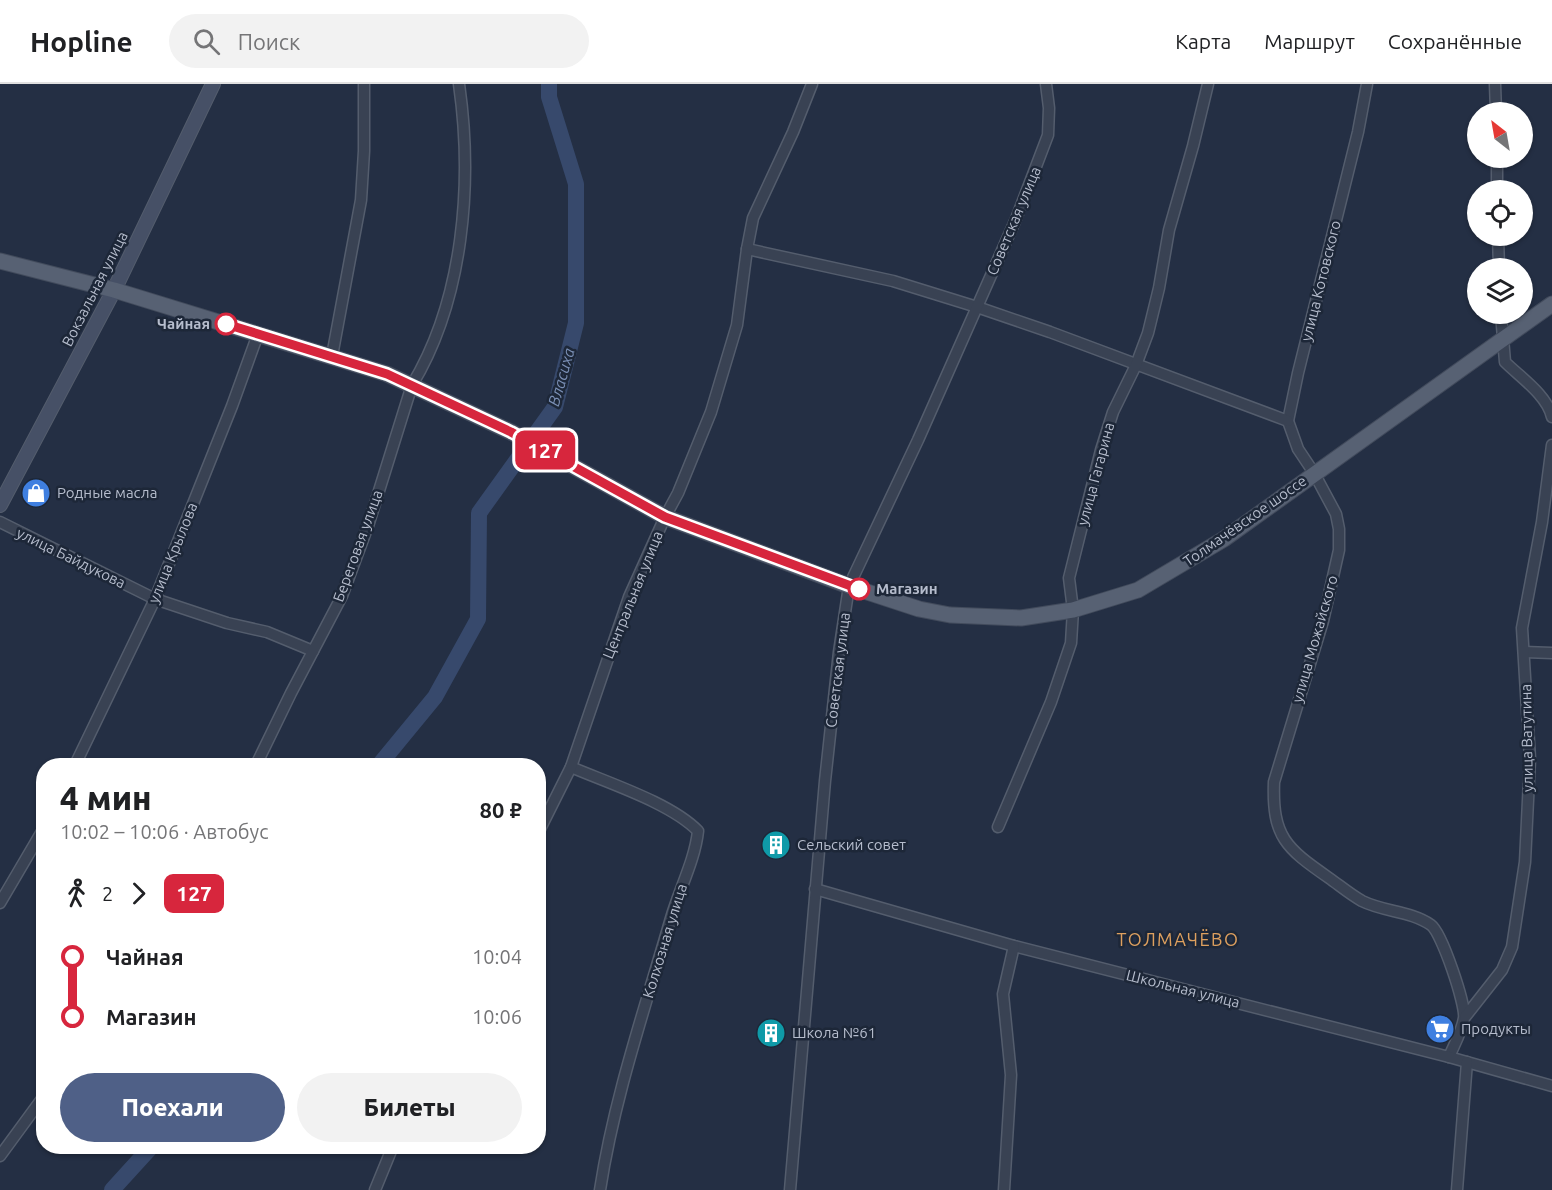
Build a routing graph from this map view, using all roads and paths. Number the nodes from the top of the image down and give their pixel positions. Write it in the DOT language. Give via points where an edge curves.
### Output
graph roads {
  1 [pos="213,84"];
  2 [pos="364,84"];
  3 [pos="459,84"];
  4 [pos="812,84"];
  5 [pos="1046,84"];
  6 [pos="1208,84"];
  7 [pos="1367,84"];
  8 [pos="1495,84"];
  9 [pos="1496,102"];
  10 [pos="747,249"];
  11 [pos="0,261"];
  12 [pos="114,290"];
  13 [pos="1552,304"];
  14 [pos="976,307"];
  15 [pos="1502,324"];
  16 [pos="258,334"];
  17 [pos="1504,338"];
  18 [pos="332,356"];
  19 [pos="1136,365"];
  20 [pos="412,385"];
  21 [pos="1552,417"];
  22 [pos="1288,421"];
  23 [pos="1552,445"];
  24 [pos="1314,473"];
  25 [pos="0,505"];
  26 [pos="665,517"];
  27 [pos="0,522"];
  28 [pos="849,586"];
  29 [pos="155,599"];
  30 [pos="1072,610"];
  31 [pos="313,651"];
  32 [pos="1524,652"];
  33 [pos="1552,653"];
  34 [pos="78,758"];
  35 [pos="260,758"];
  36 [pos="571,767"];
  37 [pos="546,816"];
  38 [pos="998,827"];
  39 [pos="36,842"];
  40 [pos="815,889"];
  41 [pos="0,903"];
  42 [pos="1014,946"];
  43 [pos="1465,1017"];
  44 [pos="1449,1056"];
  45 [pos="1467,1062"];
  46 [pos="1552,1086"];
  47 [pos="36,1107"];
  48 [pos="390,1154"];
  49 [pos="0,1156"];
  50 [pos="375,1190"];
  51 [pos="600,1190"];
  52 [pos="790,1190"];
  53 [pos="1004,1190"];
  54 [pos="1457,1190"];
  1 -- 12 [label="street, Вокзальная улица"];
  2 -- 18 [label="street" via="361,200"];
  3 -- 20 [label="street, Береговая улица" via="466,196 459,242 441,326"];
  4 -- 10 [label="street, Центральная улица" via="753,218"];
  5 -- 14 [label="street, Советская улица" via="1048,135"];
  6 -- 19 [label="street, улица Гагарина" via="1169,230 1149,333"];
  7 -- 22 [label="street, улица Котовского"];
  8 -- 9 [label="street"];
  10 -- 14 [label="street" via="893,281"];
  10 -- 26 [label="street, Центральная улица" via="737,326 711,412"];
  11 -- 12 [label="main road, Толмачёвское шоссе"];
  12 -- 16 [label="main road, Толмачёвское шоссе"];
  12 -- 25 [label="street, Вокзальная улица"];
  13 -- 17 [label="main road, Толмачёвское шоссе"];
  14 -- 19 [label="street"];
  14 -- 28 [label="street, Советская улица"];
  15 -- 17 [label="street"];
  16 -- 18 [label="main road, Толмачёвское шоссе"];
  16 -- 29 [label="street, улица Крылова"];
  17 -- 21 [label="street" via="1505,362 1550,409"];
  17 -- 24 [label="main road, Толмачёвское шоссе"];
  18 -- 20 [label="main road, Толмачёвское шоссе"];
  19 -- 22 [label="street"];
  19 -- 30 [label="street, улица Гагарина" via="1113,412 1101,450 1069,578"];
  20 -- 26 [label="main road, Толмачёвское шоссе" via="565,460"];
  20 -- 31 [label="street, Береговая улица" via="342,596"];
  22 -- 24 [label="street" via="1298,449"];
  23 -- 32 [label="street, улица Ватутина" via="1522,628"];
  24 -- 30 [label="main road, Толмачёвское шоссе" via="1224,539 1138,590"];
  24 -- 43 [label="street, улица Можайского" via="1336,514 1339,550 1323,621 1274,782 1273,808 1278,829 1287,846 1362,901 1433,926 1451,964"];
  26 -- 28 [label="main road, Толмачёвское шоссе"];
  26 -- 36 [label="street, Центральная улица" via="629,597"];
  27 -- 29 [label="street, улица Байдукова"];
  28 -- 30 [label="main road, Толмачёвское шоссе" via="950,615 1021,618"];
  28 -- 40 [label="street, Советская улица"];
  29 -- 31 [label="street, улица Байдукова" via="267,632"];
  29 -- 34 [label="street, улица Крылова"];
  30 -- 38 [label="street, улица Гагарина" via="1071,643"];
  31 -- 35 [label="street, Береговая улица"];
  32 -- 33 [label="street"];
  32 -- 43 [label="street, улица Ватутина" via="1530,759 1525,862 1512,947 1502,970"];
  36 -- 37 [label="street, Центральная улица"];
  36 -- 51 [label="street, Колхозная улица" via="688,820 698,831 636,1042"];
  39 -- 41 [label="street"];
  40 -- 42 [label="street, Школьная улица"];
  40 -- 52 [label="street, Советская улица"];
  42 -- 44 [label="street, Школьная улица"];
  42 -- 53 [label="street" via="1003,994 1011,1075"];
  43 -- 44 [label="street, улица Ватутина"];
  44 -- 45 [label="street, Школьная улица"];
  45 -- 46 [label="street, Школьная улица"];
  45 -- 54 [label="street"];
  47 -- 49 [label="street"];
  48 -- 50 [label="street"];
}
